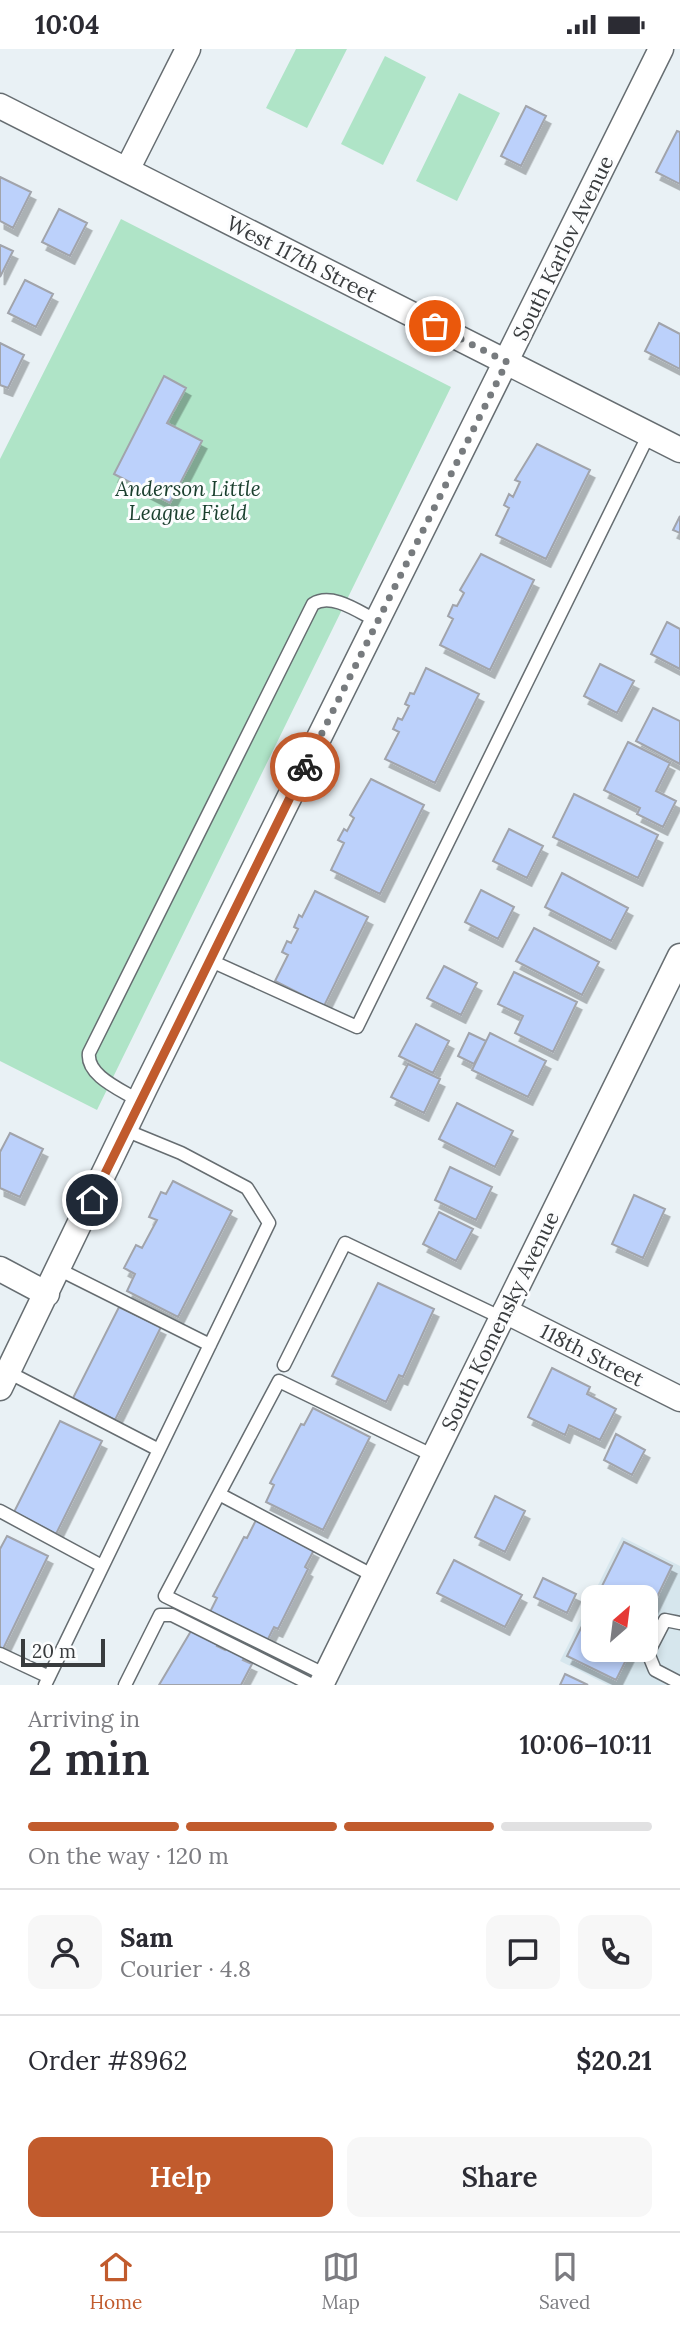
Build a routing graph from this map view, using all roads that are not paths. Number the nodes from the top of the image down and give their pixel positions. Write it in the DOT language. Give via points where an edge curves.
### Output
graph roads {
  1 [pos="188,49"];
  2 [pos="661,49"];
  3 [pos="0,106"];
  4 [pos="127,170"];
  5 [pos="507,362"];
  6 [pos="649,434"];
  7 [pos="680,450"];
  8 [pos="377,621"];
  9 [pos="680,956"];
  10 [pos="209,960"];
  11 [pos="139,1101"];
  12 [pos="125,1130"];
  13 [pos="0,1269"];
  14 [pos="58,1269"];
  15 [pos="47,1294"];
  16 [pos="503,1315"];
  17 [pos="210,1345"];
  18 [pos="284,1365"];
  19 [pos="4,1380"];
  20 [pos="680,1399"];
  21 [pos="159,1450"];
  22 [pos="434,1456"];
  23 [pos="219,1494"];
  24 [pos="0,1511"];
  25 [pos="102,1566"];
  26 [pos="374,1576"];
  27 [pos="680,1623"];
  28 [pos="0,1654"];
  29 [pos="47,1681"];
  30 [pos="319,1682"];
  31 [pos="680,1683"];
  32 [pos="125,1685"];
  1 -- 4 [label="street"];
  2 -- 5 [label="street, South Karlov Avenue"];
  3 -- 4 [label="street, West 117th Street"];
  4 -- 5 [label="street, West 117th Street"];
  5 -- 6 [label="street, West 117th Street"];
  5 -- 8 [label="street, South Karlov Avenue"];
  6 -- 7 [label="street, West 117th Street"];
  6 -- 10 [label="lane" via="357,1027"];
  8 -- 10 [label="street, South Karlov Avenue"];
  8 -- 11 [label="lane" via="331,600 313,604 202,823 89,1053 94,1071"];
  9 -- 16 [label="street, South Komensky Avenue"];
  10 -- 11 [label="street, South Karlov Avenue"];
  11 -- 12 [label="street, South Karlov Avenue"];
  12 -- 14 [label="street, South Karlov Avenue"];
  12 -- 17 [label="lane" via="247,1188 269,1223"];
  13 -- 15 [label="street"];
  14 -- 15 [label="street, South Karlov Avenue"];
  14 -- 17 [label="lane"];
  15 -- 19 [label="street, South Karlov Avenue"];
  16 -- 18 [label="lane" via="345,1243"];
  16 -- 20 [label="street, 118th Street"];
  16 -- 22 [label="street, South Komensky Avenue"];
  17 -- 21 [label="lane"];
  19 -- 21 [label="lane"];
  21 -- 25 [label="lane"];
  22 -- 23 [label="lane" via="279,1381"];
  22 -- 26 [label="street, South Komensky Avenue"];
  23 -- 26 [label="lane"];
  23 -- 30 [label="lane" via="165,1596"];
  24 -- 25 [label="lane"];
  25 -- 29 [label="lane"];
  26 -- 30 [label="street, South Komensky Avenue"];
  27 -- 31 [label="lane" via="665,1620 648,1653 655,1670"];
  28 -- 29 [label="lane"];
  30 -- 32 [label="lane" via="172,1615 160,1615"];
}
